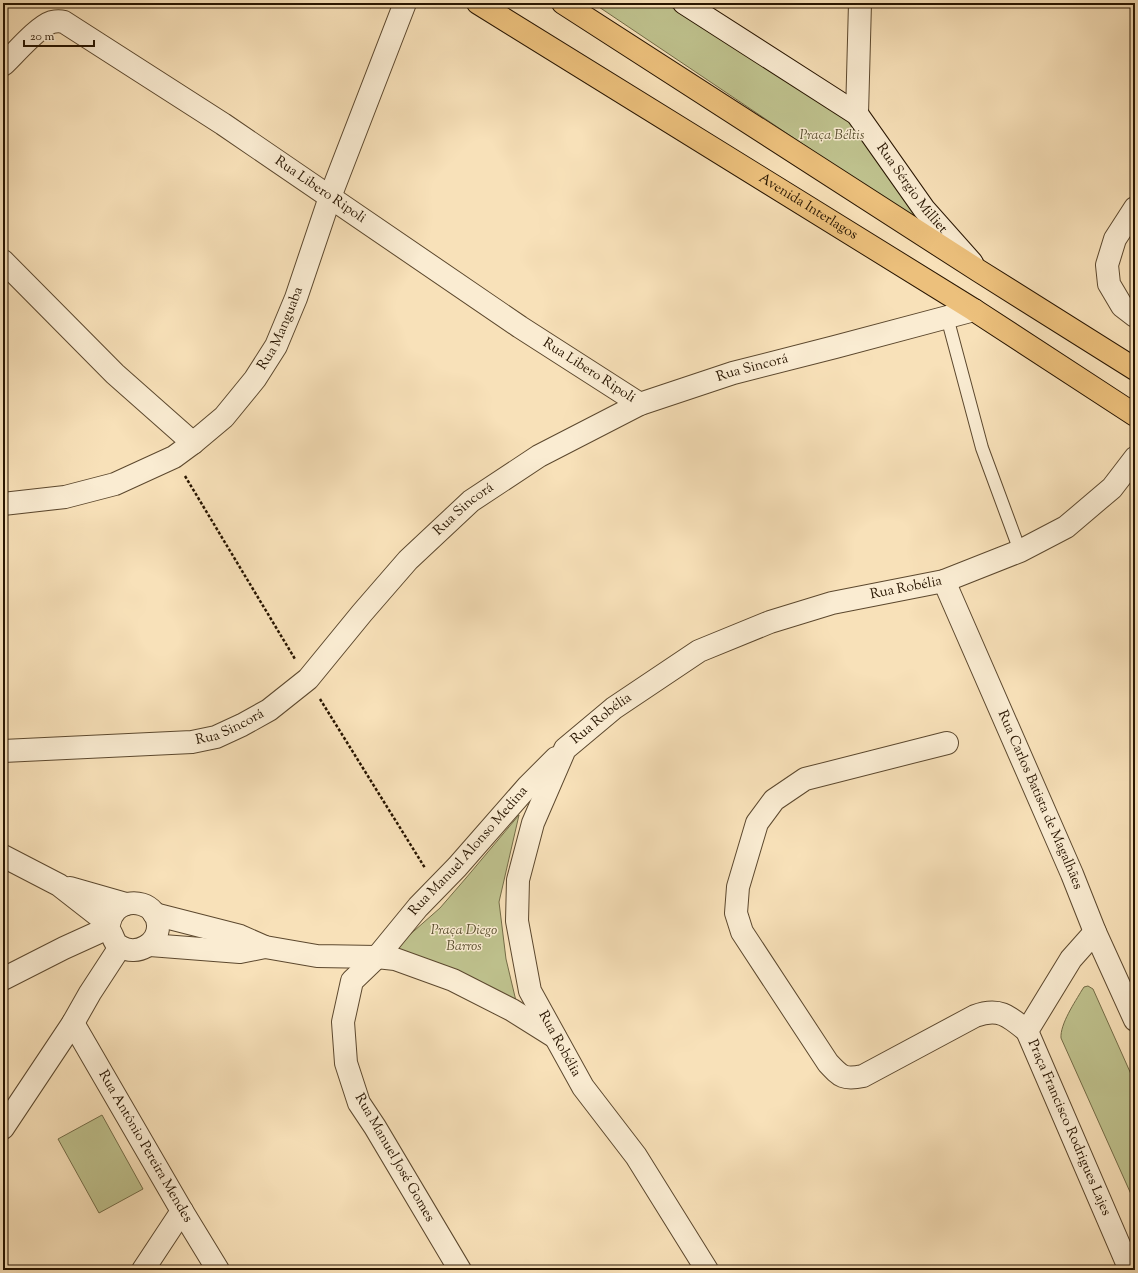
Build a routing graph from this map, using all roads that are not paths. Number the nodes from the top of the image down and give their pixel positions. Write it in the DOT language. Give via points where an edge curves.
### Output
graph roads {
  1 [pos="406,3"];
  2 [pos="478,3"];
  3 [pos="564,3"];
  4 [pos="684,3"];
  5 [pos="860,3"];
  6 [pos="3,65"];
  7 [pos="857,114"];
  8 [pos="330,197"];
  9 [pos="1135,208"];
  10 [pos="3,261"];
  11 [pos="979,271"];
  12 [pos="974,310"];
  13 [pos="1135,316"];
  14 [pos="948,317"];
  15 [pos="1132,366"];
  16 [pos="640,404"];
  17 [pos="1135,414"];
  18 [pos="194,443"];
  19 [pos="1135,458"];
  20 [pos="3,504"];
  21 [pos="1020,551"];
  22 [pos="944,581"];
  23 [pos="947,743"];
  24 [pos="565,749"];
  25 [pos="3,752"];
  26 [pos="3,856"];
  27 [pos="59,885"];
  28 [pos="126,904"];
  29 [pos="154,914"];
  30 [pos="1095,932"];
  31 [pos="124,939"];
  32 [pos="265,947"];
  33 [pos="377,956"];
  34 [pos="3,979"];
  35 [pos="1135,1020"];
  36 [pos="73,1023"];
  37 [pos="1027,1031"];
  38 [pos="556,1038"];
  39 [pos="3,1128"];
  40 [pos="182,1211"];
  41 [pos="143,1270"];
  42 [pos="218,1270"];
  43 [pos="460,1270"];
  44 [pos="706,1270"];
  45 [pos="1130,1270"];
  1 -- 8 [label="street, Rua Manguaba"];
  2 -- 12 [label="main road, Avenida Interlagos"];
  3 -- 11 [label="main road"];
  4 -- 7 [label="street"];
  5 -- 7 [label="street"];
  6 -- 8 [label="street, Rua Libero Ripoli" via="46,25 64,22 223,124"];
  7 -- 11 [label="street, Rua Sérgio Milliet" via="924,209"];
  8 -- 16 [label="street, Rua Libero Ripoli" via="520,327"];
  8 -- 18 [label="street, Rua Manguaba" via="296,298 276,346 255,379 224,417"];
  9 -- 13 [label="street" via="1115,240 1108,265 1109,284 1122,306"];
  10 -- 18 [label="street" via="115,374"];
  11 -- 15 [label="main road"];
  12 -- 14 [label="street, Rua Sincorá"];
  12 -- 17 [label="main road, Avenida Interlagos"];
  14 -- 16 [label="street, Rua Sincorá" via="733,373"];
  14 -- 21 [label="lane" via="982,448"];
  16 -- 25 [label="street, Rua Sincorá" via="539,456 471,501 408,560 308,679 269,710 242,725 216,737 192,742"];
  18 -- 20 [label="street, Rua Manguaba" via="174,457 115,484 65,497"];
  19 -- 21 [label="street, Rua Robélia" via="1112,488 1066,527"];
  21 -- 22 [label="street, Rua Robélia"];
  22 -- 24 [label="street, Rua Robélia" via="832,602 770,622 699,651 614,708"];
  22 -- 30 [label="street, Rua Carlos Batista de Magalhães"];
  23 -- 37 [label="street" via="805,779 774,800 757,823 738,887 736,913 742,932 828,1063 839,1075 850,1078 863,1076 985,1012 1000,1012"];
  24 -- 33 [label="street, Rua Manuel Alonso Medina" via="436,887"];
  24 -- 38 [label="street, Rua Robélia" via="533,823 518,880 517,921 530,991"];
  26 -- 27 [label="street"];
  27 -- 28 [label="street"];
  27 -- 31 [label="street"];
  28 -- 29 [label="street" via="137,903 147,906"];
  28 -- 31 [label="street" via="112,914"];
  29 -- 31 [label="street" via="158,925 156,935"];
  29 -- 32 [label="street" via="240,936"];
  30 -- 35 [label="street, Rua Carlos Batista de Magalhães"];
  30 -- 37 [label="street, Praça Francisco Rodrigues Lajes" via="1072,959"];
  31 -- 32 [label="street" via="240,952"];
  31 -- 34 [label="street" via="64,948"];
  31 -- 36 [label="street"];
  32 -- 33 [label="street" via="317,956"];
  33 -- 38 [label="street" via="395,959 453,980 512,1010"];
  33 -- 43 [label="street, Rua Manuel José Gomes" via="352,981 343,1022 346,1063 359,1103"];
  36 -- 39 [label="street"];
  36 -- 40 [label="street, Rua Antônio Pereira Mendes"];
  37 -- 45 [label="street, Praça Francisco Rodrigues Lajes"];
  38 -- 44 [label="street, Rua Robélia" via="583,1087 636,1156"];
  40 -- 41 [label="street"];
  40 -- 42 [label="street, Rua Antônio Pereira Mendes"];
}
